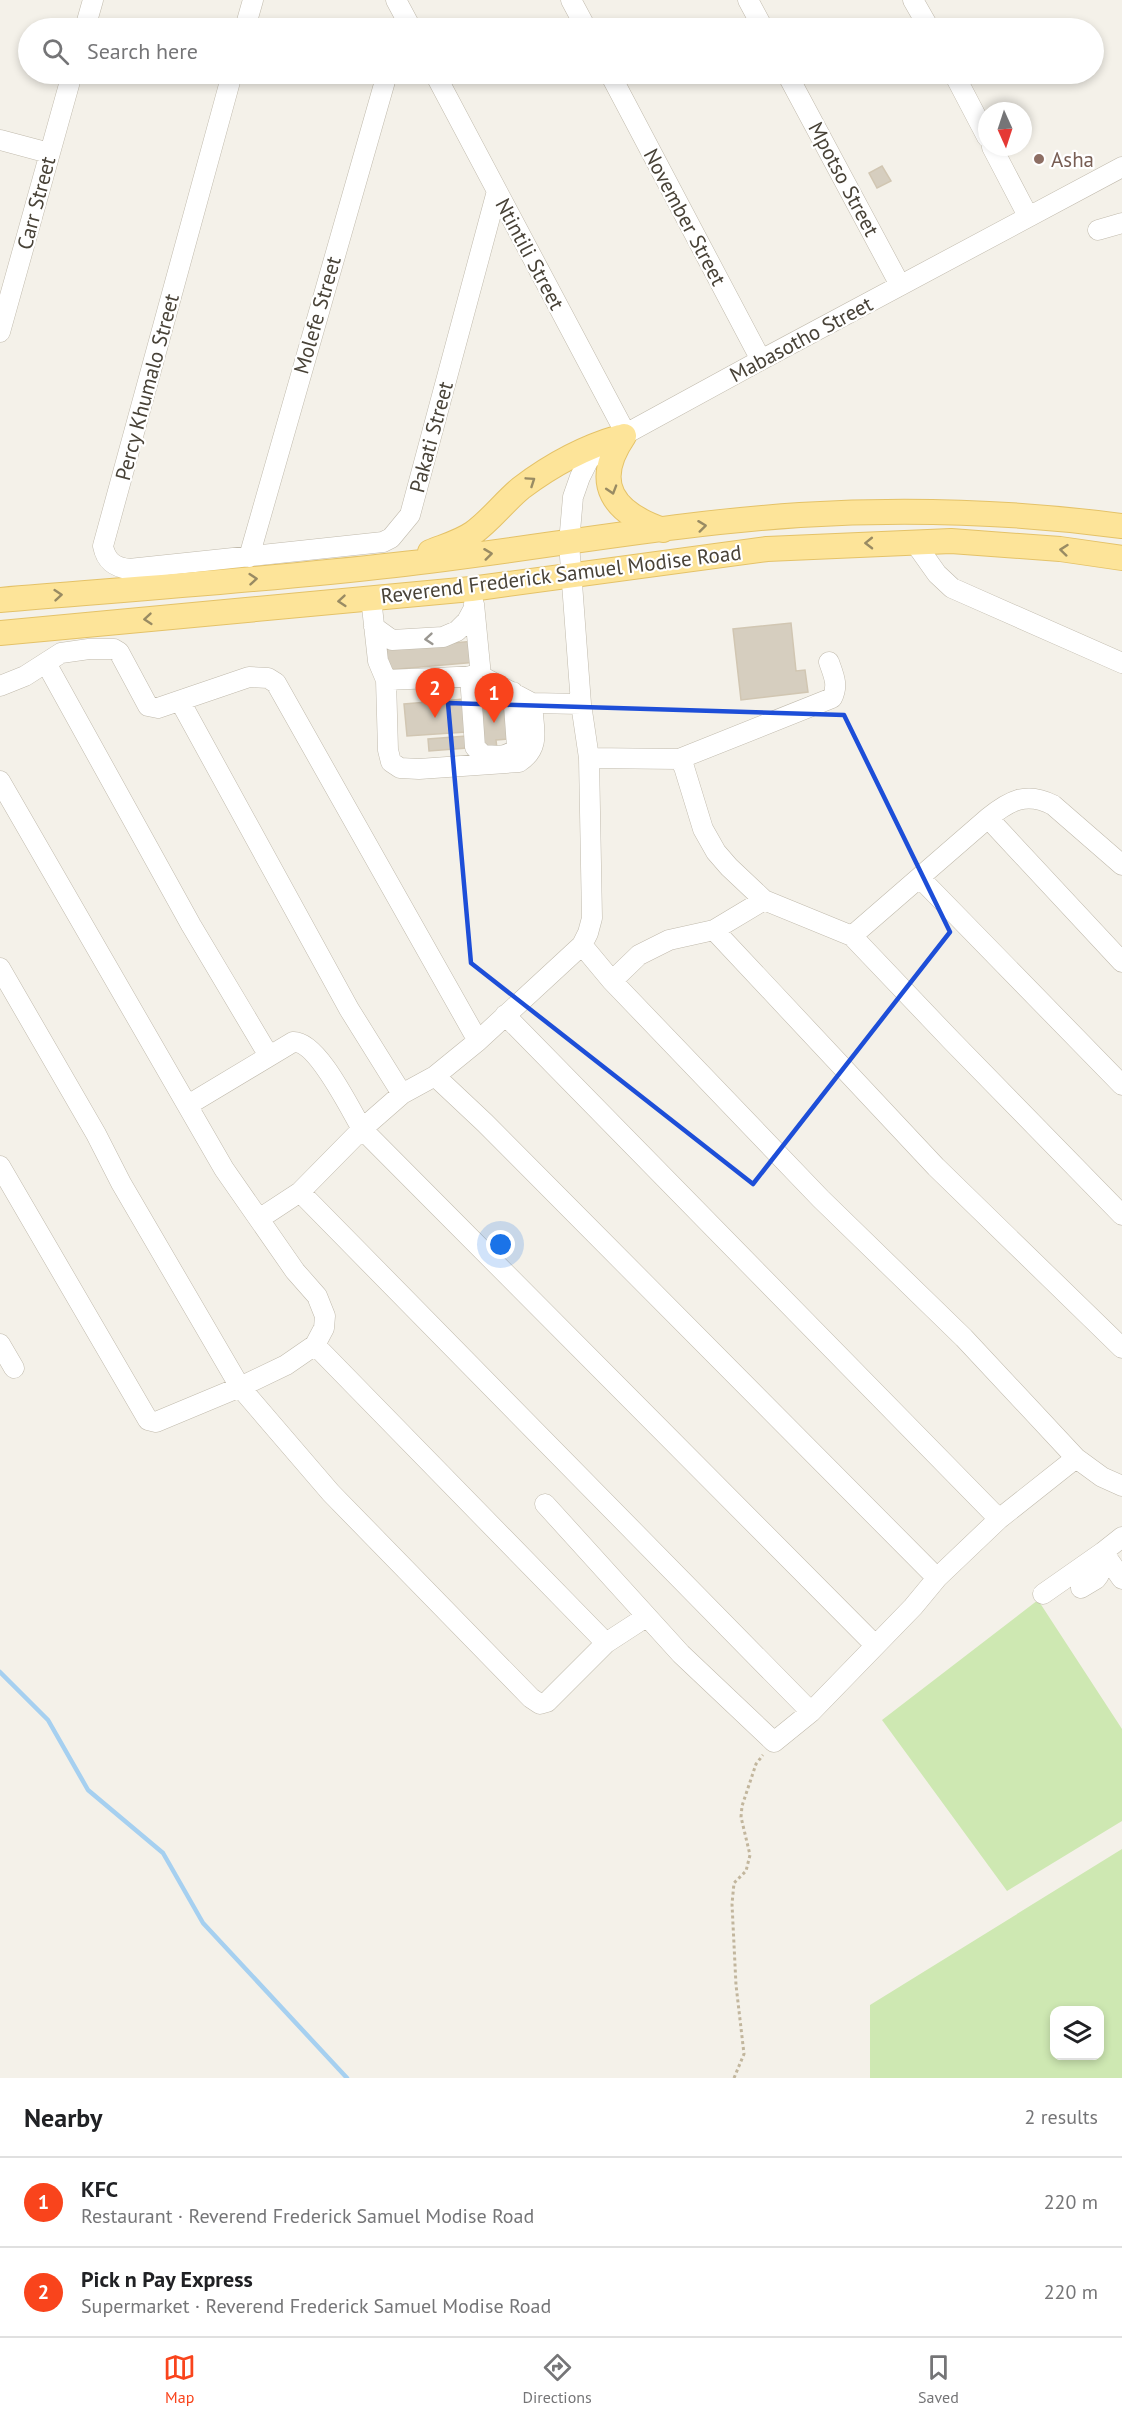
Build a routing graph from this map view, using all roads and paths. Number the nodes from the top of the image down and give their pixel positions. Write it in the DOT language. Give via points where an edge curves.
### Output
graph roads {
  1 [pos="93,0"];
  2 [pos="253,0"];
  3 [pos="571,0"];
  4 [pos="748,0"];
  5 [pos="913,0"];
  6 [pos="88,18"];
  7 [pos="248,18"];
  8 [pos="581,18"];
  9 [pos="758,18"];
  10 [pos="923,18"];
  11 [pos="69,84"];
  12 [pos="229,84"];
  13 [pos="384,84"];
  14 [pos="440,84"];
  15 [pos="615,84"];
  16 [pos="792,84"];
  17 [pos="959,84"];
  18 [pos="978,120"];
  19 [pos="0,140"];
  20 [pos="50,153"];
  21 [pos="997,156"];
  22 [pos="1122,167"];
  23 [pos="497,191"];
  24 [pos="1028,216"];
  25 [pos="1122,223"];
  26 [pos="1098,230"];
  27 [pos="900,285"];
  28 [pos="0,332"];
  29 [pos="761,360"];
  30 [pos="623,436"];
  31 [pos="1122,526"];
  32 [pos="664,530"];
  33 [pos="569,543"];
  34 [pos="915,543"];
  35 [pos="249,557"];
  36 [pos="1122,558"];
  37 [pos="394,565"];
  38 [pos="570,576"];
  39 [pos="371,598"];
  40 [pos="473,598"];
  41 [pos="0,600"];
  42 [pos="374,627"];
  43 [pos="0,633"];
  44 [pos="829,662"];
  45 [pos="46,663"];
  46 [pos="1122,663"];
  47 [pos="476,676"];
  48 [pos="386,680"];
  49 [pos="0,686"];
  50 [pos="513,692"];
  51 [pos="180,701"];
  52 [pos="532,703"];
  53 [pos="581,704"];
  54 [pos="589,758"];
  55 [pos="679,759"];
  56 [pos="0,781"];
  57 [pos="988,818"];
  58 [pos="1122,865"];
  59 [pos="920,878"];
  60 [pos="764,900"];
  61 [pos="714,930"];
  62 [pos="852,936"];
  63 [pos="582,945"];
  64 [pos="1122,962"];
  65 [pos="0,968"];
  66 [pos="612,981"];
  67 [pos="505,1015"];
  68 [pos="478,1041"];
  69 [pos="269,1056"];
  70 [pos="435,1076"];
  71 [pos="1122,1085"];
  72 [pos="402,1094"];
  73 [pos="188,1105"];
  74 [pos="362,1129"];
  75 [pos="0,1166"];
  76 [pos="300,1192"];
  77 [pos="1122,1215"];
  78 [pos="259,1219"];
  79 [pos="0,1344"];
  80 [pos="315,1345"];
  81 [pos="1122,1348"];
  82 [pos="14,1368"];
  83 [pos="240,1387"];
  84 [pos="1076,1458"];
  85 [pos="1122,1486"];
  86 [pos="544,1504"];
  87 [pos="999,1519"];
  88 [pos="1122,1537"];
  89 [pos="1098,1555"];
  90 [pos="937,1578"];
  91 [pos="1122,1579"];
  92 [pos="1081,1588"];
  93 [pos="1043,1594"];
  94 [pos="646,1617"];
  95 [pos="606,1643"];
  96 [pos="875,1645"];
  97 [pos="811,1712"];
  98 [pos="774,1742"];
  99 [pos="734,2078"];
  1 -- 6 [label="street"];
  2 -- 7 [label="street"];
  3 -- 8 [label="street"];
  4 -- 9 [label="street"];
  5 -- 10 [label="street"];
  11 -- 20 [label="street, Carr Street"];
  12 -- 35 [label="street, Percy Khumalo Street" via="103,546 112,564 129,569"];
  13 -- 35 [label="street, Molefe Street"];
  14 -- 23 [label="street, Ntintili Street"];
  15 -- 29 [label="street, November Street"];
  16 -- 27 [label="street, Mpotso Street"];
  17 -- 18 [label="street"];
  19 -- 20 [label="street"];
  20 -- 28 [label="street, Carr Street"];
  21 -- 24 [label="street"];
  22 -- 24 [label="street, Mabasotho Street"];
  23 -- 30 [label="street, Ntintili Street"];
  23 -- 35 [label="street, Pakati Street" via="405,523 383,542"];
  24 -- 27 [label="street, Mabasotho Street"];
  25 -- 26 [label="street"];
  27 -- 29 [label="street, Mabasotho Street"];
  29 -- 30 [label="street, Mabasotho Street"];
  30 -- 32 [label="main road, one-way" via="610,466 611,493 632,517"];
  30 -- 33 [label="street, Mabasotho Street" via="589,459 573,497"];
  37 -- 30 [label="main road, one-way" via="464,539 543,474 592,446"];
  32 -- 31 [label="main road, Reverend Frederick Samuel Modise Road, one-way" via="762,518 899,511 1041,516"];
  32 -- 33 [label="main road, Reverend Frederick Samuel Modise Road"];
  37 -- 33 [label="main road, Reverend Frederick Samuel Modise Road, one-way"];
  33 -- 38 [label="street, Mabasotho Street"];
  36 -- 34 [label="main road, Reverend Frederick Samuel Modise Road, one-way" via="1003,544"];
  34 -- 38 [label="main road, Reverend Frederick Samuel Modise Road, one-way" via="767,549"];
  34 -- 46 [label="street" via="952,588"];
  41 -- 37 [label="main road, Reverend Frederick Samuel Modise Road, one-way"];
  38 -- 40 [label="main road, Reverend Frederick Samuel Modise Road"];
  38 -- 53 [label="street, Mabasotho Street"];
  39 -- 40 [label="main road, Reverend Frederick Samuel Modise Road"];
  39 -- 42 [label="street"];
  39 -- 43 [label="main road, Reverend Frederick Samuel Modise Road, one-way"];
  40 -- 42 [label="street, one-way" via="467,621 443,637 392,639"];
  40 -- 47 [label="street"];
  42 -- 48 [label="street" via="378,661"];
  44 -- 55 [label="street" via="836,681 832,698"];
  45 -- 49 [label="street"];
  45 -- 51 [label="street" via="74,650 114,649 125,659 148,706 158,708"];
  45 -- 69 [label="street" via="191,925"];
  47 -- 48 [label="street"];
  47 -- 50 [label="street"];
  47 -- 50 [label="street" via="475,747 483,754 506,756 517,747"];
  48 -- 52 [label="street" via="388,750 391,762 400,768 519,762 530,755 534,746"];
  50 -- 52 [label="street"];
  51 -- 68 [label="street" via="249,678 268,678 276,683"];
  51 -- 72 [label="street" via="349,1009"];
  52 -- 53 [label="street"];
  53 -- 54 [label="street, Mabasotho Street"];
  54 -- 55 [label="street"];
  54 -- 63 [label="street, Mabasotho Street" via="592,918"];
  55 -- 60 [label="street" via="703,829 716,852"];
  56 -- 73 [label="street"];
  57 -- 58 [label="street" via="1015,800 1047,802"];
  57 -- 59 [label="street"];
  57 -- 64 [label="street"];
  59 -- 62 [label="street"];
  59 -- 71 [label="street"];
  60 -- 61 [label="street"];
  60 -- 62 [label="street"];
  61 -- 66 [label="street" via="669,940 639,955"];
  61 -- 81 [label="street" via="936,1167"];
  62 -- 77 [label="street"];
  63 -- 66 [label="street"];
  63 -- 67 [label="street"];
  65 -- 83 [label="street"];
  66 -- 84 [label="street" via="821,1199 980,1354"];
  67 -- 68 [label="street"];
  67 -- 87 [label="street"];
  68 -- 70 [label="street"];
  69 -- 73 [label="street"];
  69 -- 74 [label="street" via="293,1042 304,1044 327,1070"];
  70 -- 72 [label="street"];
  70 -- 90 [label="street"];
  72 -- 74 [label="street"];
  73 -- 78 [label="street" via="224,1169"];
  74 -- 76 [label="street"];
  74 -- 96 [label="street"];
  75 -- 83 [label="street" via="148,1420 156,1422"];
  76 -- 78 [label="street"];
  76 -- 97 [label="street"];
  78 -- 80 [label="street" via="322,1304 324,1328"];
  79 -- 82 [label="street"];
  80 -- 83 [label="street" via="286,1365"];
  80 -- 95 [label="street"];
  83 -- 95 [label="street" via="331,1493 535,1702 543,1704 550,1700"];
  84 -- 85 [label="street"];
  84 -- 87 [label="street"];
  86 -- 94 [label="street"];
  87 -- 90 [label="street"];
  88 -- 89 [label="street"];
  89 -- 91 [label="street"];
  89 -- 92 [label="street" via="1099,1575"];
  89 -- 93 [label="street"];
  90 -- 96 [label="street"];
  94 -- 95 [label="street"];
  94 -- 98 [label="street"];
  96 -- 97 [label="street"];
  97 -- 98 [label="street"];
  98 -- 99 [label="path" via="756,1764 742,1806 750,1855 746,1871 734,1884 732,1904 744,2054"];
}
